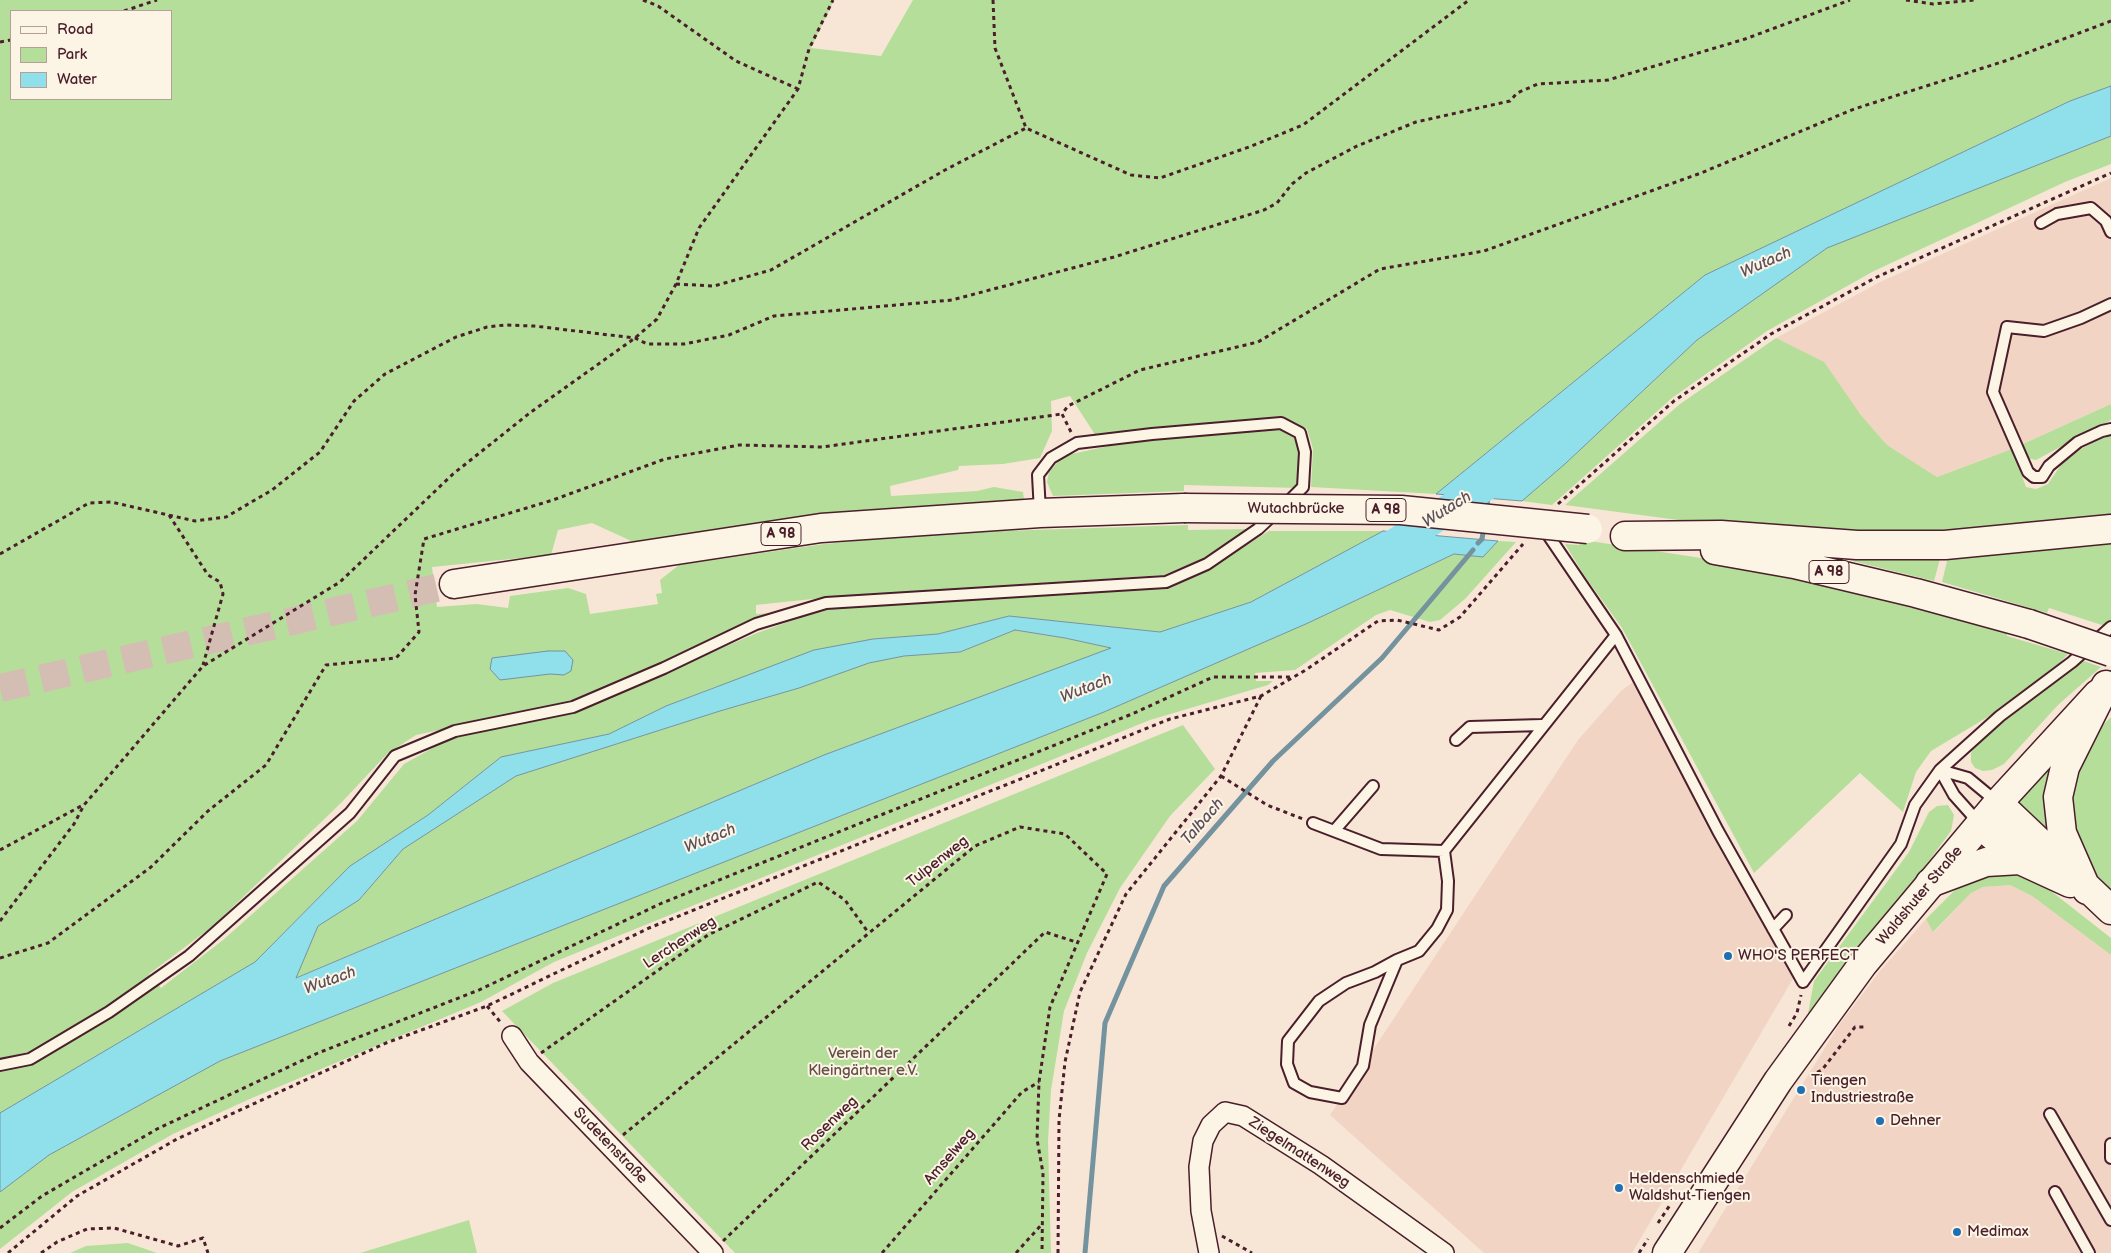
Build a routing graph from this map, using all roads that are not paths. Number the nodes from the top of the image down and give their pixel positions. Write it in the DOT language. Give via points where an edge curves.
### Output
graph roads {
  1 [pos="2041,223"];
  2 [pos="2111,232"];
  3 [pos="2111,304"];
  4 [pos="2111,429"];
  5 [pos="1040,513"];
  6 [pos="1540,524"];
  7 [pos="2111,529"];
  8 [pos="1625,536"];
  9 [pos="454,584"];
  10 [pos="2111,627"];
  11 [pos="1616,635"];
  12 [pos="2111,652"];
  13 [pos="2108,683"];
  14 [pos="1542,725"];
  15 [pos="1456,740"];
  16 [pos="1940,770"];
  17 [pos="1373,786"];
  18 [pos="1998,803"];
  19 [pos="1313,823"];
  20 [pos="1980,824"];
  21 [pos="1334,831"];
  22 [pos="1444,851"];
  23 [pos="2020,860"];
  24 [pos="1930,883"];
  25 [pos="2087,890"];
  26 [pos="2111,910"];
  27 [pos="1786,915"];
  28 [pos="1773,929"];
  29 [pos="1397,960"];
  30 [pos="512,1036"];
  31 [pos="0,1065"];
  32 [pos="2050,1114"];
  33 [pos="2111,1144"];
  34 [pos="2111,1158"];
  35 [pos="2055,1192"];
  36 [pos="2111,1220"];
  37 [pos="1208,1245"];
  38 [pos="713,1252"];
  39 [pos="1444,1253"];
  40 [pos="1667,1253"];
  41 [pos="2089,1253"];
  1 -- 2 [label="lane" via="2057,214 2091,208 2106,221"];
  3 -- 4 [label="lane" via="2044,331 2007,327 1992,392 2028,472 2034,477 2042,477 2049,466 2078,442"];
  5 -- 8 [label="main road, Wutachbrücke / A 98, bridge" via="1184,508 1401,510 1588,529"];
  5 -- 9 [label="main road, A 98" via="821,528"];
  5 -- 31 [label="lane" via="1038,475 1051,458 1077,444 1281,423 1300,433 1305,452 1304,487 1258,530 1206,564 1166,582 826,603 756,624 573,707 455,731 395,756 350,812 189,956 109,1012 30,1058"];
  6 -- 11 [label="lane"];
  7 -- 8 [label="main road" via="1946,545 1857,545 1721,535"];
  8 -- 12 [label="main road, A 98, bridge" via="1794,564 1916,593 2029,624"];
  10 -- 16 [label="lane" via="2072,662 2000,716"];
  11 -- 14 [label="lane"];
  11 -- 28 [label="lane"];
  13 -- 18 [label="main road, Waldshuter Straße"];
  13 -- 25 [label="main road" via="2065,767 2058,797 2062,833"];
  14 -- 15 [label="lane" via="1470,727"];
  14 -- 22 [label="lane"];
  16 -- 18 [label="lane" via="1968,778"];
  16 -- 20 [label="lane" via="1954,796"];
  16 -- 28 [label="lane" via="1915,805 1901,844 1878,871 1803,982"];
  17 -- 21 [label="lane"];
  18 -- 20 [label="main road, Waldshuter Straße"];
  18 -- 25 [label="main road"];
  19 -- 21 [label="lane"];
  20 -- 23 [label="main road"];
  20 -- 24 [label="main road, Waldshuter Straße"];
  21 -- 22 [label="lane" via="1381,849"];
  22 -- 29 [label="lane" via="1447,910 1419,952"];
  23 -- 24 [label="main road" via="1986,862"];
  23 -- 25 [label="main road"];
  24 -- 40 [label="main road, Waldshuter Straße" via="1863,964 1812,1033"];
  25 -- 26 [label="main road"];
  27 -- 28 [label="lane"];
  29 -- 29 [label="lane" via="1346,983 1318,1001 1288,1041 1287,1064 1294,1083 1310,1092 1342,1098 1363,1066 1370,1025"];
  30 -- 38 [label="street, Sudetenstraße" via="529,1062"];
  32 -- 36 [label="lane"];
  33 -- 34 [label="lane"];
  35 -- 41 [label="lane"];
  37 -- 39 [label="street, Ziegelmattenweg" via="1201,1211 1199,1167 1203,1141 1211,1125 1224,1112 1243,1116 1321,1165"];
}
